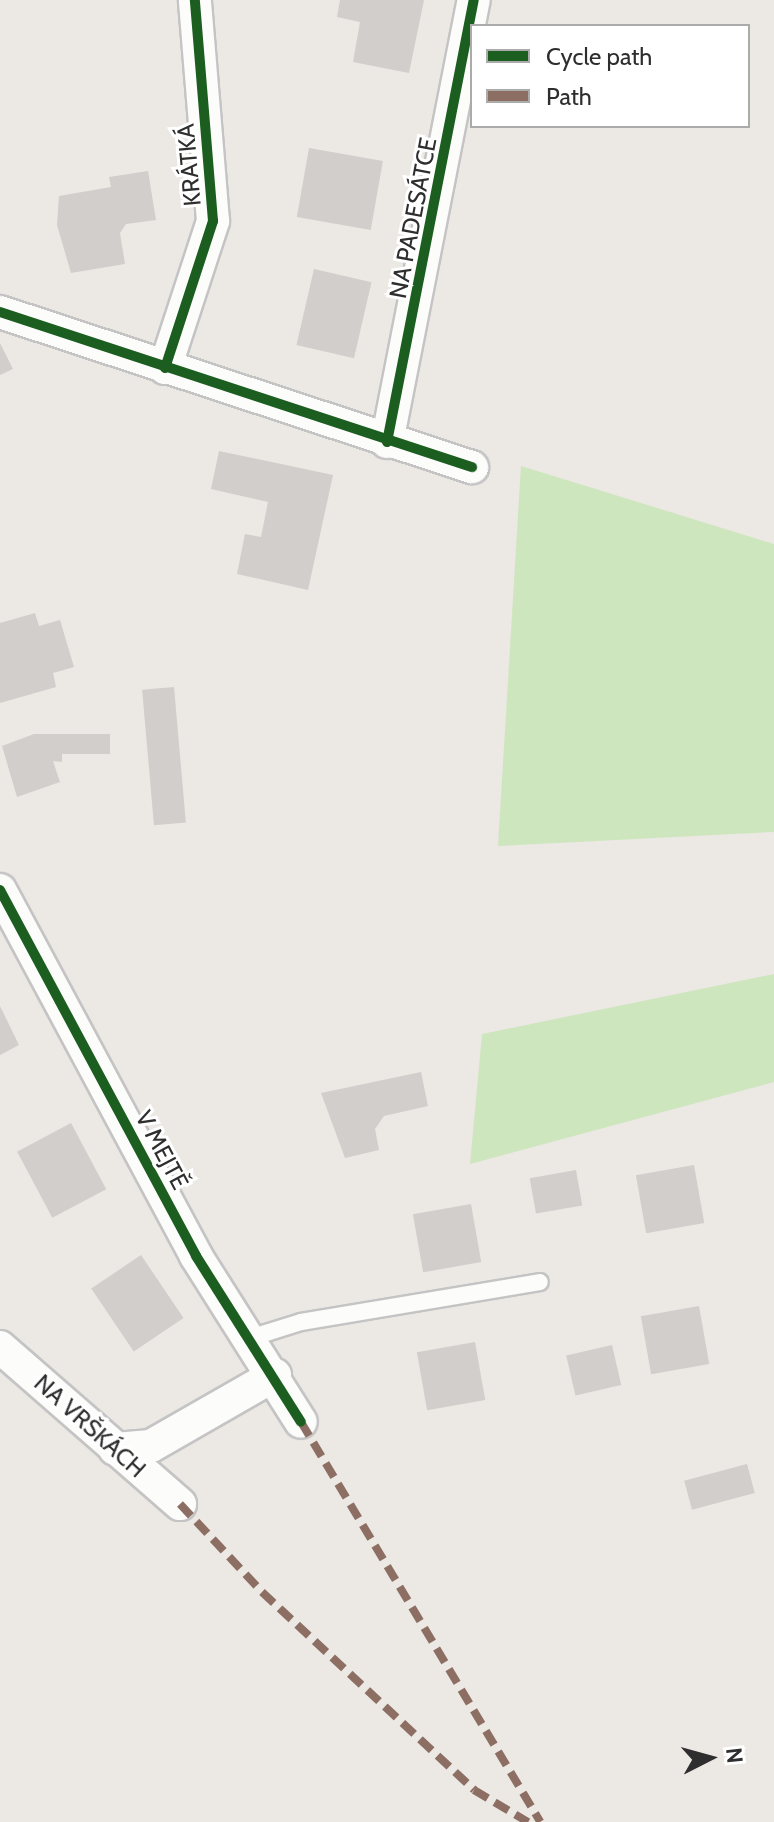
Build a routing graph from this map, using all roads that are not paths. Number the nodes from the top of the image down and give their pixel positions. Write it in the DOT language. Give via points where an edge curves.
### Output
graph roads {
  1 [pos="195,0"];
  2 [pos="474,0"];
  3 [pos="0,312"];
  4 [pos="165,368"];
  5 [pos="387,442"];
  6 [pos="472,467"];
  7 [pos="0,890"];
  8 [pos="540,1282"];
  9 [pos="250,1338"];
  10 [pos="0,1347"];
  11 [pos="275,1375"];
  12 [pos="301,1422"];
  13 [pos="115,1449"];
  14 [pos="180,1504"];
  1 -- 4 [label="street, KRÁTKÁ" via="213,221"];
  2 -- 5 [label="street, NA PADESÁTCE"];
  3 -- 4 [label="street"];
  4 -- 5 [label="street"];
  5 -- 6 [label="street"];
  7 -- 9 [label="street, V MEJTĚ" via="196,1256"];
  8 -- 9 [label="lane" via="301,1322"];
  9 -- 11 [label="street, V MEJTĚ"];
  10 -- 13 [label="street, NA VRŠKÁCH"];
  11 -- 12 [label="street, V MEJTĚ"];
  11 -- 13 [label="street" via="151,1446"];
  13 -- 14 [label="street, NA VRŠKÁCH"];
}
